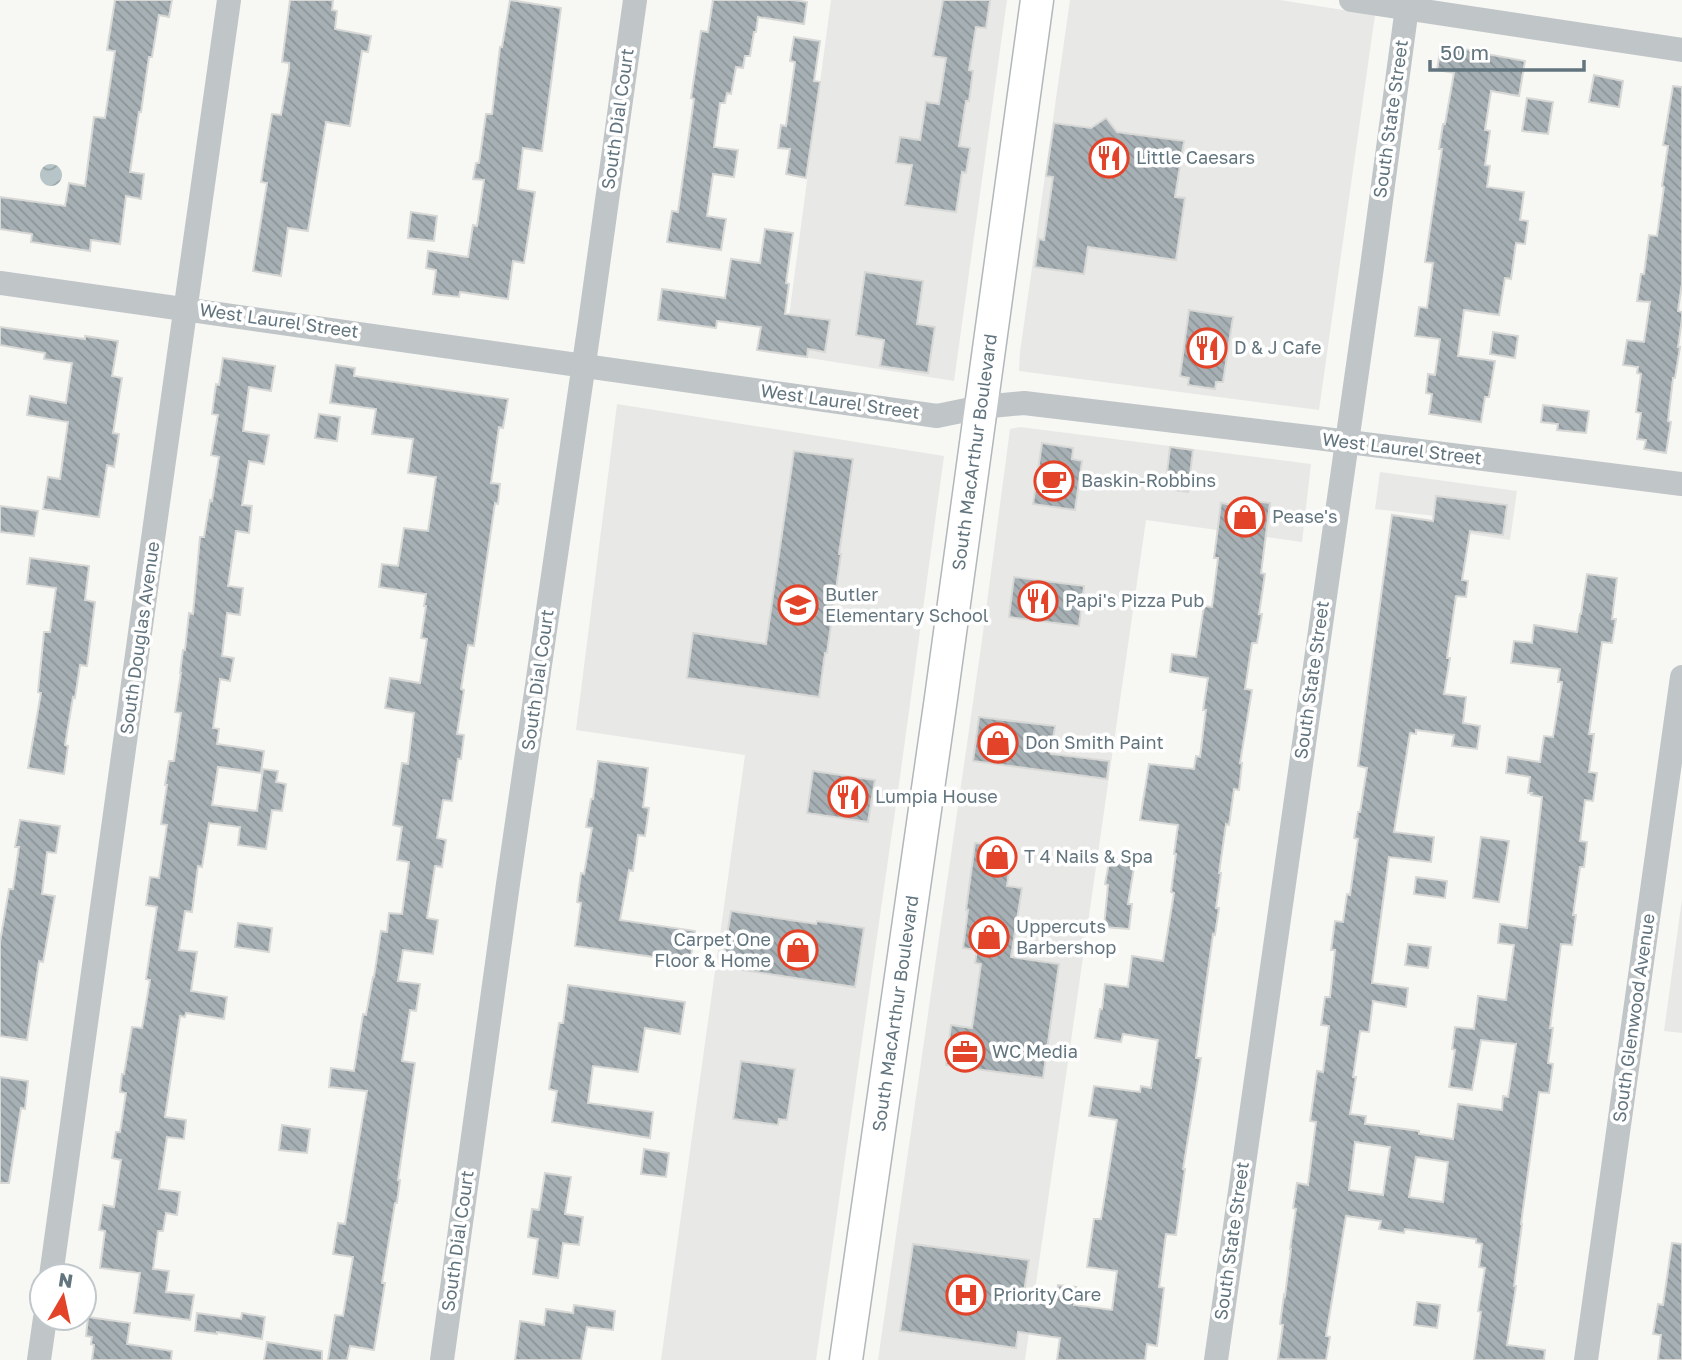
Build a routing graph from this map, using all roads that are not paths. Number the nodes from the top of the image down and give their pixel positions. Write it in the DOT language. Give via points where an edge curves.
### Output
graph roads {
  1 [pos="229,0"];
  2 [pos="635,0"];
  3 [pos="1037,0"];
  4 [pos="1351,0"];
  5 [pos="1407,4"];
  6 [pos="1682,50"];
  7 [pos="0,282"];
  8 [pos="186,308"];
  9 [pos="583,366"];
  10 [pos="981,407"];
  11 [pos="1346,442"];
  12 [pos="1682,484"];
  13 [pos="1682,677"];
  14 [pos="53,1262"];
  15 [pos="43,1332"];
  16 [pos="39,1360"];
  17 [pos="442,1360"];
  18 [pos="846,1360"];
  19 [pos="1216,1360"];
  20 [pos="1586,1360"];
  1 -- 8 [label="street, South Douglas Avenue"];
  2 -- 9 [label="street, South Dial Court"];
  3 -- 10 [label="main road, South MacArthur Boulevard"];
  4 -- 5 [label="street"];
  5 -- 6 [label="street"];
  5 -- 11 [label="street, South State Street"];
  7 -- 8 [label="street, West Laurel Street"];
  8 -- 9 [label="street, West Laurel Street"];
  8 -- 14 [label="street, South Douglas Avenue"];
  9 -- 10 [label="street, West Laurel Street" via="937,416"];
  9 -- 17 [label="street, South Dial Court"];
  10 -- 11 [label="street, West Laurel Street" via="1024,403"];
  10 -- 18 [label="main road, South MacArthur Boulevard"];
  11 -- 12 [label="street, West Laurel Street"];
  11 -- 19 [label="street, South State Street"];
  13 -- 20 [label="street, South Glenwood Avenue"];
  15 -- 16 [label="street"];
}
